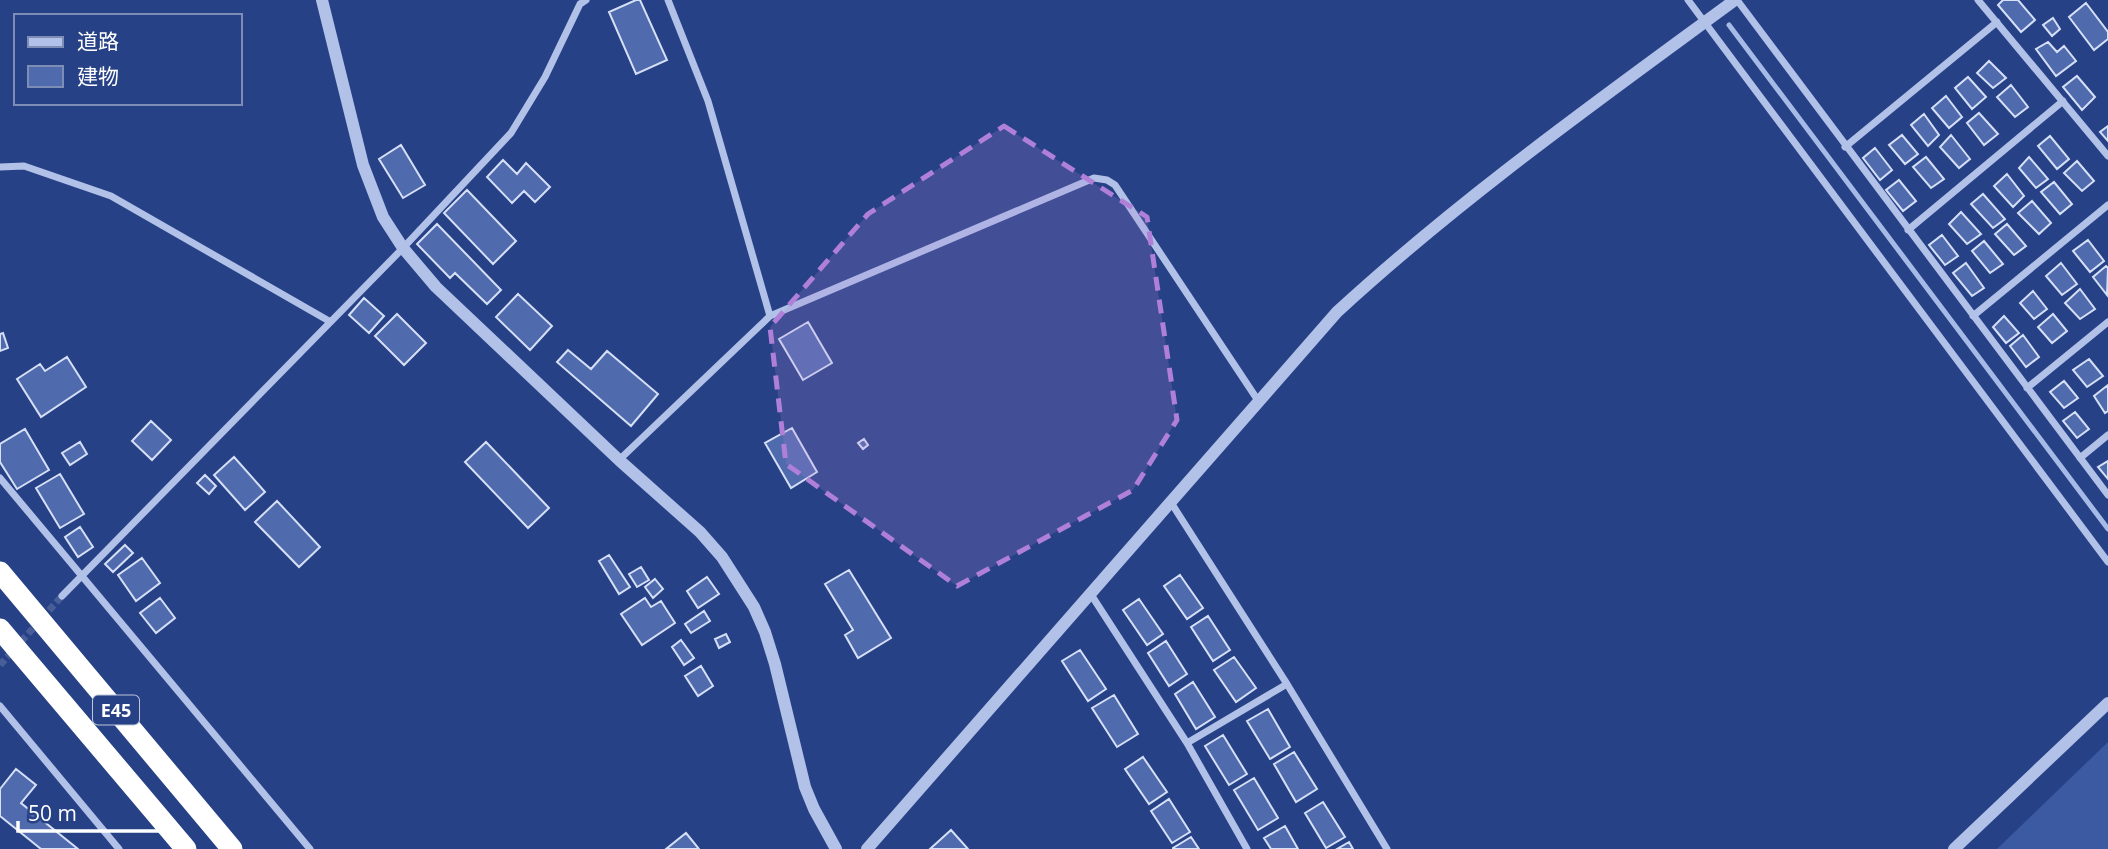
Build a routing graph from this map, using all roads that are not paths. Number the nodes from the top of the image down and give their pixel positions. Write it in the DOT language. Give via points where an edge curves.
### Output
graph roads {
  1 [pos="322,0"];
  2 [pos="586,0"];
  3 [pos="668,0"];
  4 [pos="1688,0"];
  5 [pos="1736,0"];
  6 [pos="1978,0"];
  7 [pos="1705,22"];
  8 [pos="1997,22"];
  9 [pos="2063,102"];
  10 [pos="1845,147"];
  11 [pos="2108,156"];
  12 [pos="0,167"];
  13 [pos="2108,205"];
  14 [pos="1908,230"];
  15 [pos="402,248"];
  16 [pos="770,316"];
  17 [pos="1973,316"];
  18 [pos="329,321"];
  19 [pos="2108,322"];
  20 [pos="2027,388"];
  21 [pos="1259,402"];
  22 [pos="2108,435"];
  23 [pos="2080,458"];
  24 [pos="619,460"];
  25 [pos="0,478"];
  26 [pos="2108,495"];
  27 [pos="1170,501"];
  28 [pos="2108,562"];
  29 [pos="0,572"];
  30 [pos="83,575"];
  31 [pos="1090,593"];
  32 [pos="62,596"];
  33 [pos="0,629"];
  34 [pos="1287,684"];
  35 [pos="2108,703"];
  36 [pos="0,706"];
  37 [pos="1187,744"];
  38 [pos="119,849"];
  39 [pos="187,849"];
  40 [pos="232,849"];
  41 [pos="310,849"];
  42 [pos="836,849"];
  43 [pos="867,849"];
  44 [pos="1247,849"];
  45 [pos="1387,849"];
  46 [pos="1954,849"];
  1 -- 15 [label="street" via="363,164 383,217"];
  2 -- 15 [label="street" via="511,133"];
  3 -- 16 [label="street" via="708,101"];
  4 -- 7 [label="street"];
  5 -- 7 [label="street"];
  5 -- 10 [label="street"];
  6 -- 8 [label="street"];
  7 -- 21 [label="street" via="1394,260 1337,312"];
  7 -- 28 [label="street"];
  8 -- 9 [label="street"];
  8 -- 10 [label="street"];
  9 -- 11 [label="street"];
  9 -- 14 [label="street"];
  10 -- 14 [label="street"];
  12 -- 18 [label="street" via="24,166 111,196"];
  13 -- 17 [label="street"];
  14 -- 17 [label="street"];
  15 -- 18 [label="street"];
  15 -- 24 [label="street" via="436,287"];
  16 -- 21 [label="street" via="1094,178 1107,180"];
  16 -- 24 [label="street"];
  17 -- 20 [label="street"];
  18 -- 30 [label="street"];
  19 -- 20 [label="street"];
  20 -- 23 [label="street"];
  21 -- 27 [label="street"];
  22 -- 23 [label="street"];
  23 -- 26 [label="street"];
  24 -- 42 [label="street" via="700,532 754,607 775,664 805,787"];
  25 -- 30 [label="street"];
  27 -- 31 [label="street"];
  27 -- 34 [label="street"];
  29 -- 40 [label="highway, E45"];
  30 -- 32 [label="street"];
  30 -- 41 [label="street"];
  31 -- 37 [label="street"];
  31 -- 43 [label="street"];
  33 -- 39 [label="highway, E45"];
  34 -- 37 [label="street"];
  34 -- 45 [label="street"];
  35 -- 46 [label="street"];
  36 -- 38 [label="street"];
  37 -- 44 [label="street"];
}
